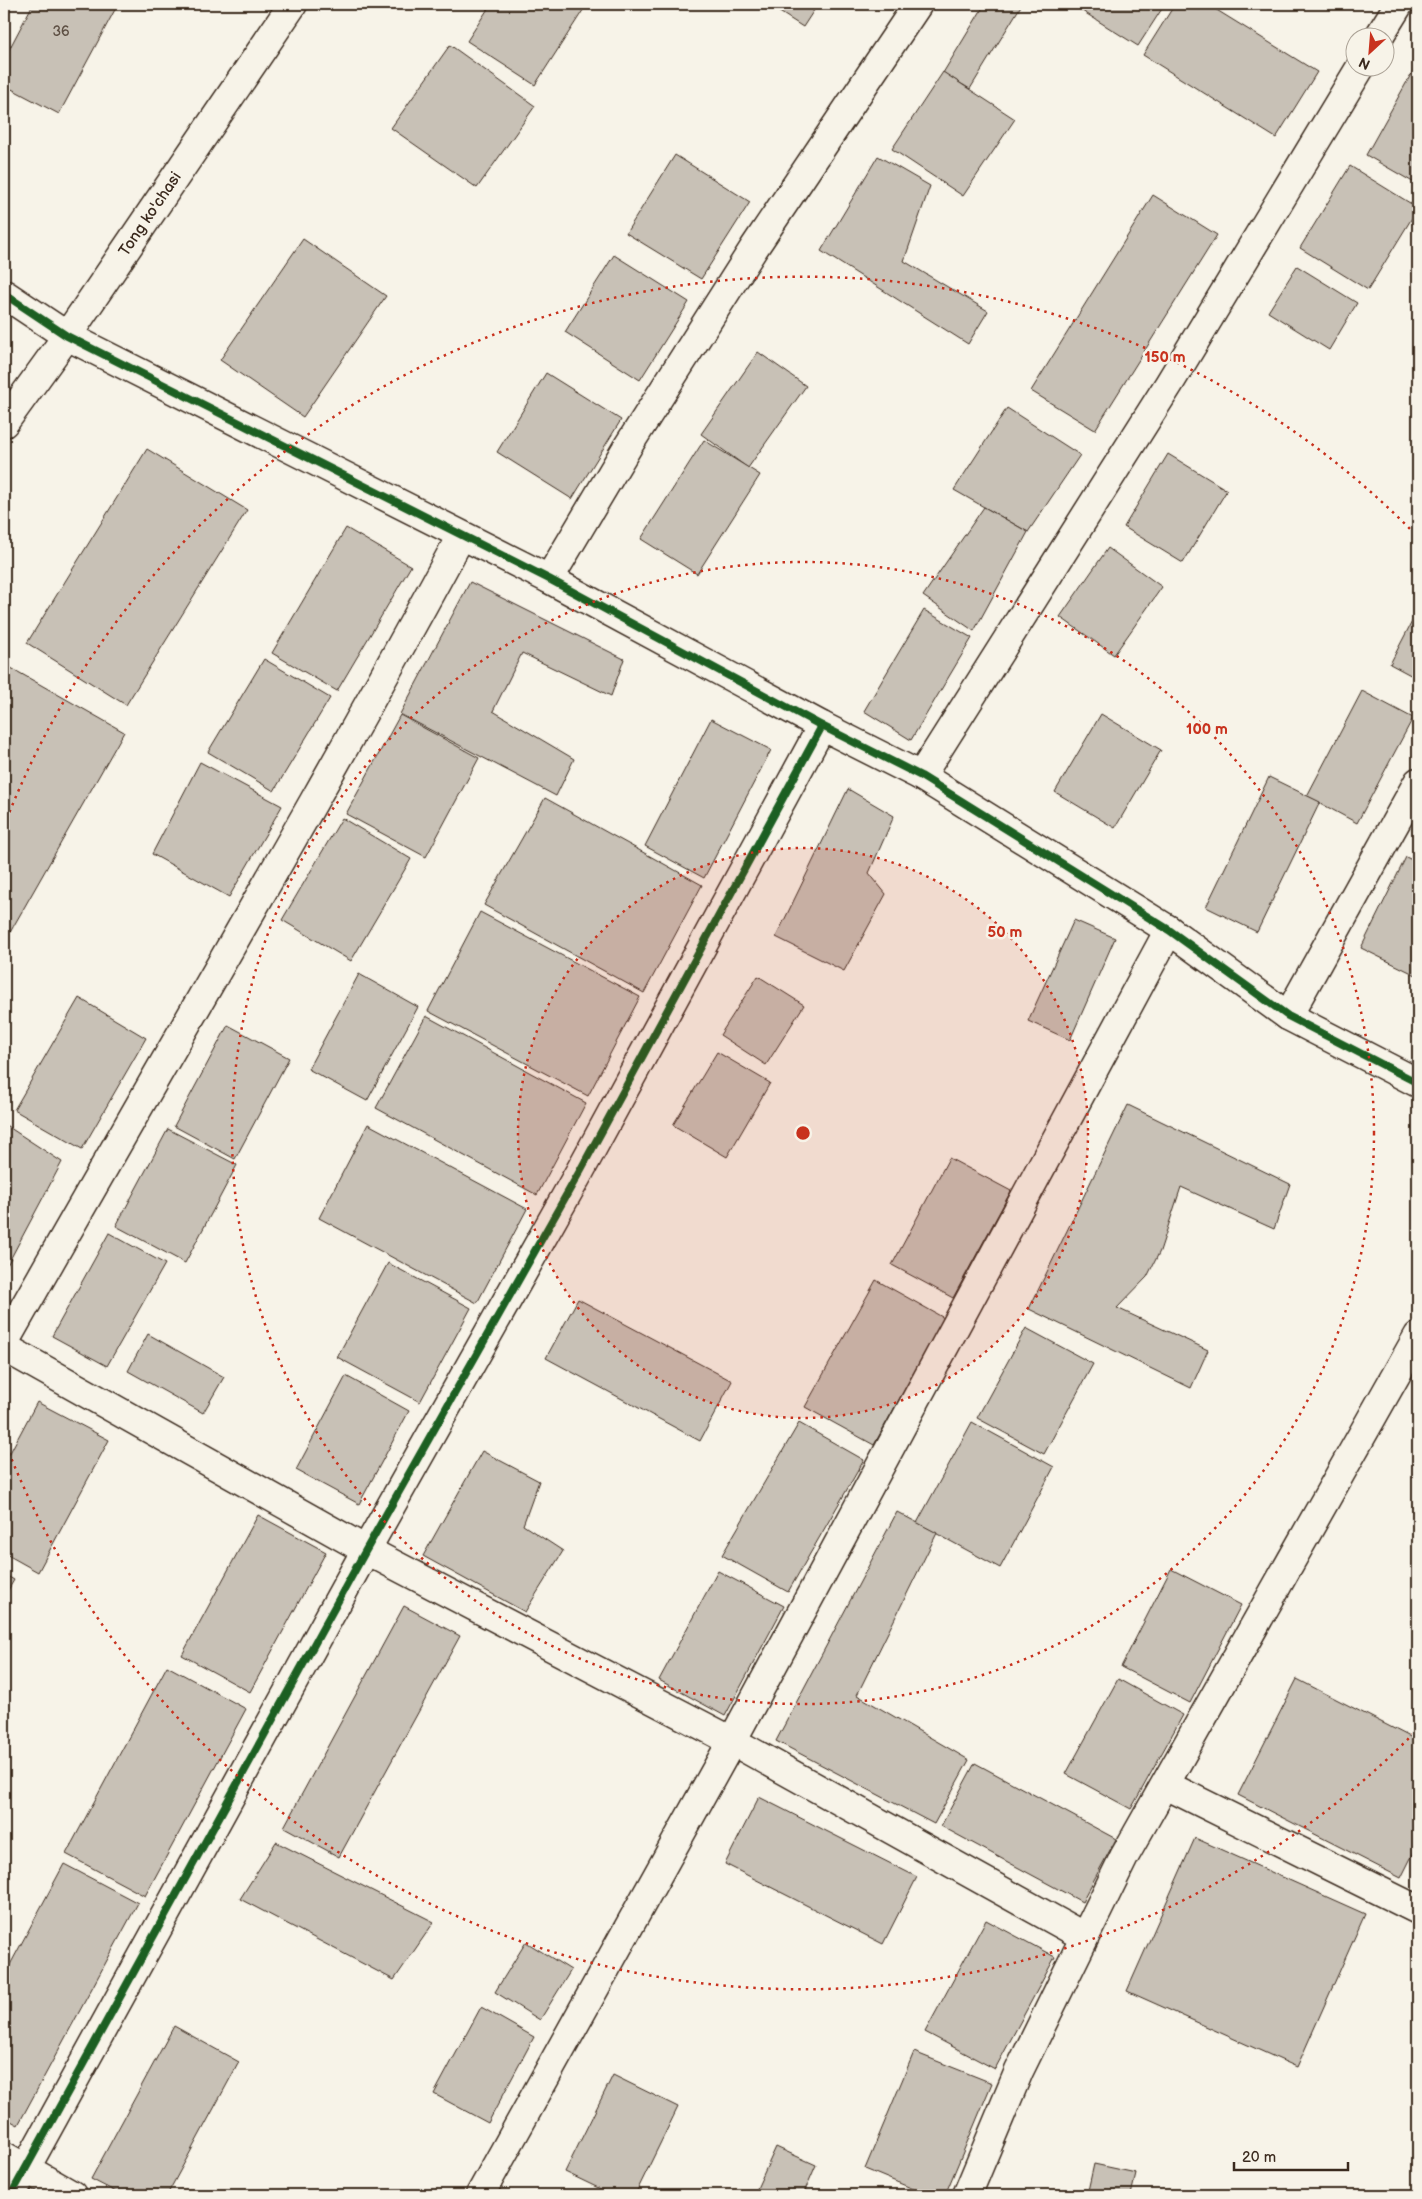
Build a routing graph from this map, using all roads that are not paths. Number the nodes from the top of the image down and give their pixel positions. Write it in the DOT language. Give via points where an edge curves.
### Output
graph roads {
  1 [pos="293,4"];
  2 [pos="918,4"];
  3 [pos="1399,4"];
  4 [pos="1384,28"];
  5 [pos="1354,78"];
  6 [pos="4,294"];
  7 [pos="67,336"];
  8 [pos="4,423"];
  9 [pos="461,536"];
  10 [pos="549,579"];
  11 [pos="822,726"];
  12 [pos="921,776"];
  13 [pos="1418,782"];
  14 [pos="1169,930"];
  15 [pos="1288,1016"];
  16 [pos="1418,1083"];
  17 [pos="1418,1336"];
  18 [pos="4,1343"];
  19 [pos="4,1347"];
  20 [pos="366,1550"];
  21 [pos="732,1742"];
  22 [pos="1166,1785"];
  23 [pos="1418,1910"];
  24 [pos="1084,1936"];
  25 [pos="14,2162"];
  26 [pos="11,2195"];
  27 [pos="72,2195"];
  28 [pos="480,2195"];
  29 [pos="967,2195"];
  1 -- 7 [label="street, Tong ko'chasi"];
  2 -- 10 [label="street" via="754,248 628,446"];
  3 -- 4 [label="street"];
  5 -- 12 [label="street" via="1169,384"];
  6 -- 7 [label="street"];
  7 -- 8 [label="street, Tong ko'chasi"];
  7 -- 9 [label="street"];
  9 -- 10 [label="street"];
  9 -- 18 [label="street" via="364,715"];
  10 -- 11 [label="street"];
  11 -- 12 [label="street"];
  11 -- 20 [label="street" via="580,1171"];
  12 -- 14 [label="street"];
  13 -- 15 [label="street"];
  14 -- 15 [label="street"];
  14 -- 21 [label="street"];
  15 -- 16 [label="street"];
  17 -- 22 [label="street"];
  19 -- 20 [label="street"];
  20 -- 21 [label="street"];
  20 -- 25 [label="street"];
  21 -- 24 [label="street"];
  21 -- 28 [label="street"];
  22 -- 23 [label="street"];
  22 -- 24 [label="street" via="1124,1857"];
  24 -- 29 [label="street" via="1018,2071"];
  25 -- 26 [label="street"];
  25 -- 27 [label="street"];
}
